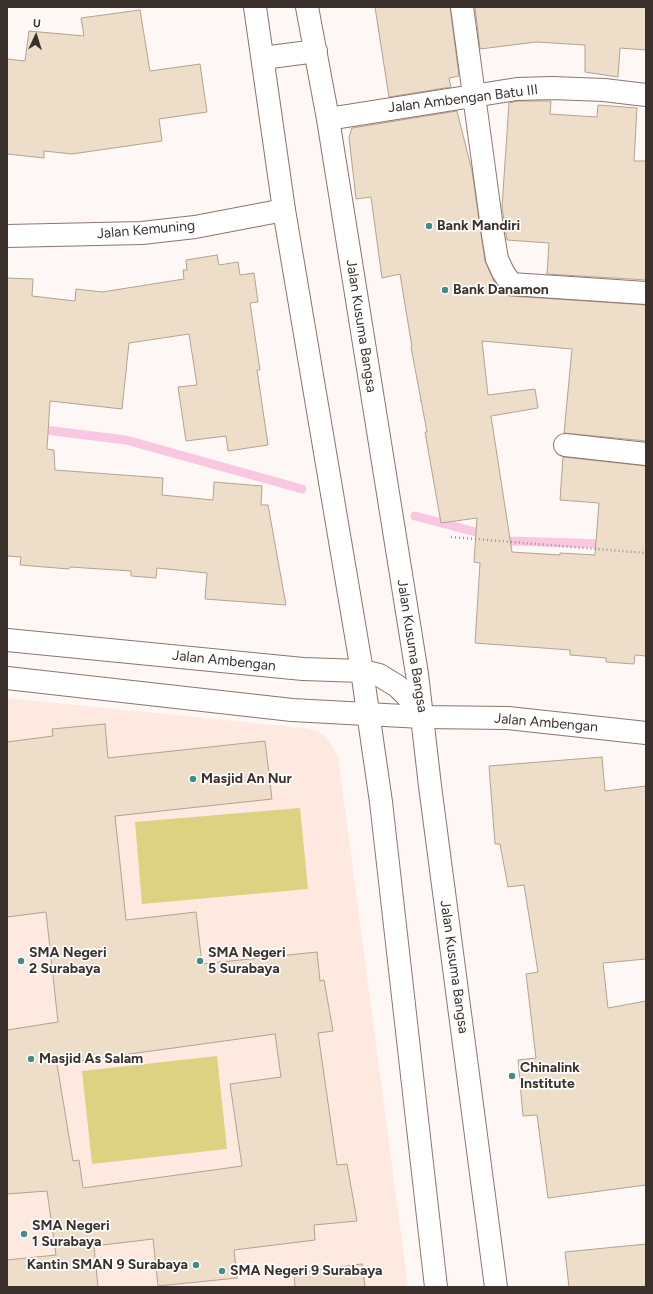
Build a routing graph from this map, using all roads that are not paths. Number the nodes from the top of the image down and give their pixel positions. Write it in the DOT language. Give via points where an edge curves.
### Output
graph roads {
  1 [pos="255,7"];
  2 [pos="307,7"];
  3 [pos="462,7"];
  4 [pos="316,51"];
  5 [pos="263,58"];
  6 [pos="646,95"];
  7 [pos="474,96"];
  8 [pos="328,119"];
  9 [pos="284,210"];
  10 [pos="7,236"];
  11 [pos="646,293"];
  12 [pos="565,445"];
  13 [pos="646,454"];
  14 [pos="7,640"];
  15 [pos="362,671"];
  16 [pos="7,678"];
  17 [pos="368,714"];
  18 [pos="422,717"];
  19 [pos="646,733"];
  20 [pos="436,1287"];
  21 [pos="496,1287"];
  1 -- 5 [label="main road"];
  2 -- 4 [label="main road, Jalan Kusuma Bangsa"];
  3 -- 7 [label="main road"];
  4 -- 5 [label="main road"];
  4 -- 8 [label="main road, Jalan Kusuma Bangsa"];
  5 -- 9 [label="main road"];
  6 -- 7 [label="main road, Jalan Ambengan Batu III" via="552,88 517,89"];
  7 -- 8 [label="main road, Jalan Ambengan Batu III"];
  7 -- 11 [label="main road" via="497,259 511,284"];
  8 -- 18 [label="main road, Jalan Kusuma Bangsa"];
  9 -- 10 [label="main road, Jalan Kemuning" via="142,233"];
  9 -- 15 [label="main road"];
  12 -- 13 [label="main road"];
  14 -- 15 [label="main road, Jalan Ambengan" via="303,669"];
  15 -- 17 [label="main road"];
  15 -- 18 [label="main road, Jalan Ambengan" via="379,675 397,686"];
  16 -- 17 [label="main road, Jalan Ambengan" via="292,710"];
  17 -- 18 [label="main road, Jalan Ambengan"];
  17 -- 20 [label="main road" via="381,802"];
  18 -- 19 [label="main road, Jalan Ambengan" via="508,718"];
  18 -- 21 [label="main road, Jalan Kusuma Bangsa"];
}
